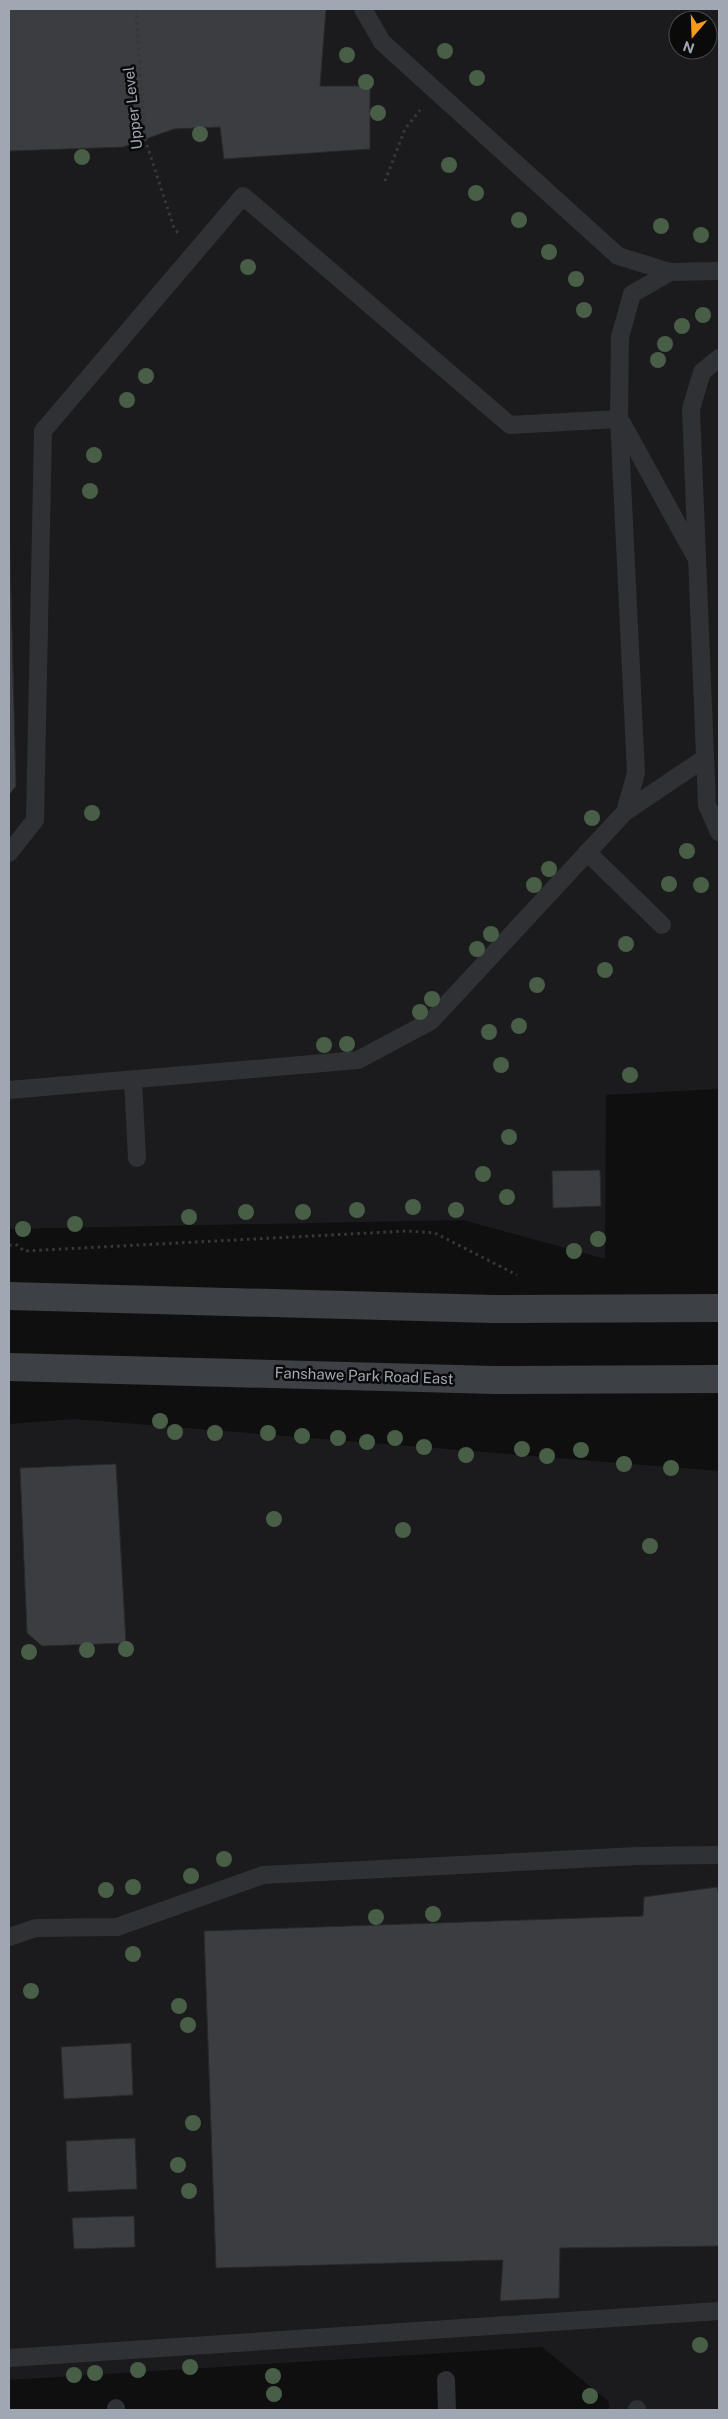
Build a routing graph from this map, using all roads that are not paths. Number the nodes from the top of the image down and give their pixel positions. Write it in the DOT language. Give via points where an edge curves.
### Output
graph roads {
  1 [pos="363,9"];
  2 [pos="719,271"];
  3 [pos="670,272"];
  4 [pos="719,358"];
  5 [pos="619,419"];
  6 [pos="697,561"];
  7 [pos="705,758"];
  8 [pos="625,812"];
  9 [pos="719,832"];
  10 [pos="587,852"];
  11 [pos="9,853"];
  12 [pos="662,925"];
  13 [pos="133,1080"];
  14 [pos="9,1090"];
  15 [pos="137,1158"];
  16 [pos="9,1296"];
  17 [pos="719,1308"];
  18 [pos="9,1367"];
  19 [pos="719,1379"];
  20 [pos="719,1855"];
  21 [pos="9,1937"];
  22 [pos="719,2311"];
  23 [pos="9,2358"];
  24 [pos="446,2380"];
  25 [pos="447,2410"];
  1 -- 3 [label="lane" via="382,42 618,256"];
  2 -- 3 [label="lane"];
  3 -- 5 [label="lane" via="632,294 620,337"];
  4 -- 6 [label="lane" via="702,372 691,409"];
  5 -- 6 [label="lane"];
  5 -- 8 [label="lane" via="636,773"];
  5 -- 11 [label="lane" via="510,425 243,196 43,431 35,820"];
  6 -- 7 [label="lane"];
  7 -- 8 [label="lane"];
  7 -- 9 [label="lane" via="707,804"];
  8 -- 10 [label="lane"];
  10 -- 12 [label="lane"];
  10 -- 13 [label="lane" via="431,1021 358,1060"];
  13 -- 14 [label="lane"];
  13 -- 15 [label="lane"];
  16 -- 17 [label="main road" via="493,1309"];
  18 -- 19 [label="main road, Fanshawe Park Road East" via="494,1380"];
  20 -- 21 [label="lane" via="637,1856 264,1875 117,1927 36,1928"];
  22 -- 23 [label="lane"];
  24 -- 25 [label="lane"];
}
